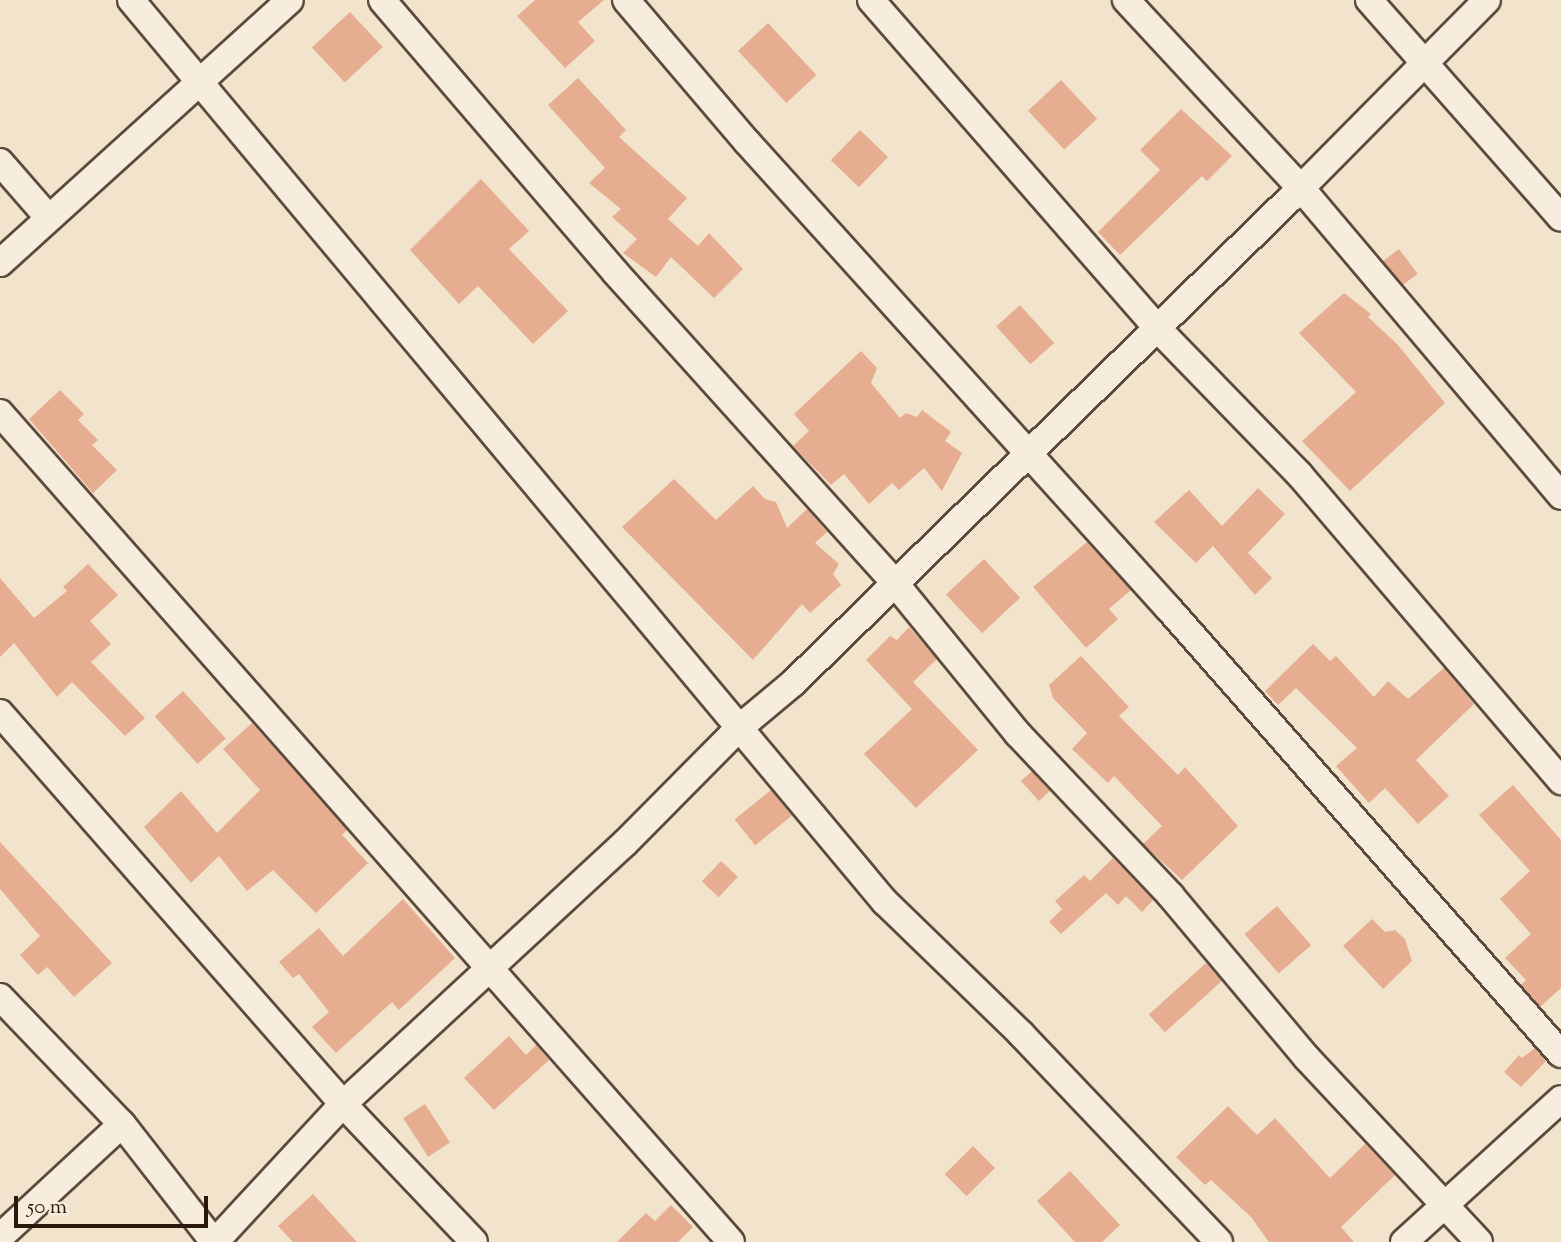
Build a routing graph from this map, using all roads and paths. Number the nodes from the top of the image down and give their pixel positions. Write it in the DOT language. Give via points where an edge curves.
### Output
graph roads {
  1 [pos="131,0"];
  2 [pos="290,0"];
  3 [pos="382,0"];
  4 [pos="626,0"];
  5 [pos="871,0"];
  6 [pos="1126,0"];
  7 [pos="1369,0"];
  8 [pos="1487,0"];
  9 [pos="1424,65"];
  10 [pos="202,84"];
  11 [pos="0,162"];
  12 [pos="1301,188"];
  13 [pos="47,216"];
  14 [pos="1561,218"];
  15 [pos="0,263"];
  16 [pos="1157,328"];
  17 [pos="0,413"];
  18 [pos="1026,454"];
  19 [pos="1561,496"];
  20 [pos="894,582"];
  21 [pos="0,713"];
  22 [pos="738,729"];
  23 [pos="1561,781"];
  24 [pos="487,969"];
  25 [pos="0,997"];
  26 [pos="1561,1054"];
  27 [pos="1561,1099"];
  28 [pos="343,1104"];
  29 [pos="122,1124"];
  30 [pos="1446,1206"];
  31 [pos="0,1237"];
  32 [pos="214,1242"];
  33 [pos="474,1242"];
  34 [pos="732,1242"];
  35 [pos="1219,1242"];
  36 [pos="1404,1242"];
  37 [pos="1479,1242"];
  1 -- 10 [label="street"];
  2 -- 10 [label="street"];
  3 -- 20 [label="street" via="606,261"];
  4 -- 18 [label="street"];
  5 -- 16 [label="street"];
  6 -- 12 [label="street"];
  7 -- 9 [label="street"];
  8 -- 9 [label="street"];
  9 -- 12 [label="street"];
  9 -- 14 [label="street"];
  10 -- 13 [label="street"];
  10 -- 22 [label="street"];
  11 -- 13 [label="street"];
  12 -- 16 [label="street"];
  12 -- 19 [label="street"];
  13 -- 15 [label="street"];
  16 -- 18 [label="street"];
  16 -- 23 [label="street" via="1299,474"];
  17 -- 24 [label="street"];
  18 -- 20 [label="street"];
  18 -- 26 [label="street"];
  20 -- 22 [label="street" via="793,683"];
  20 -- 30 [label="street" via="1018,734 1171,896 1306,1057"];
  21 -- 28 [label="street"];
  22 -- 24 [label="street" via="625,843"];
  22 -- 35 [label="street" via="886,902 1021,1034"];
  24 -- 28 [label="street"];
  24 -- 34 [label="street"];
  25 -- 29 [label="street"];
  27 -- 30 [label="street"];
  28 -- 32 [label="street"];
  28 -- 33 [label="street"];
  29 -- 31 [label="street"];
  29 -- 32 [label="street"];
  30 -- 36 [label="street"];
  30 -- 37 [label="street"];
}
